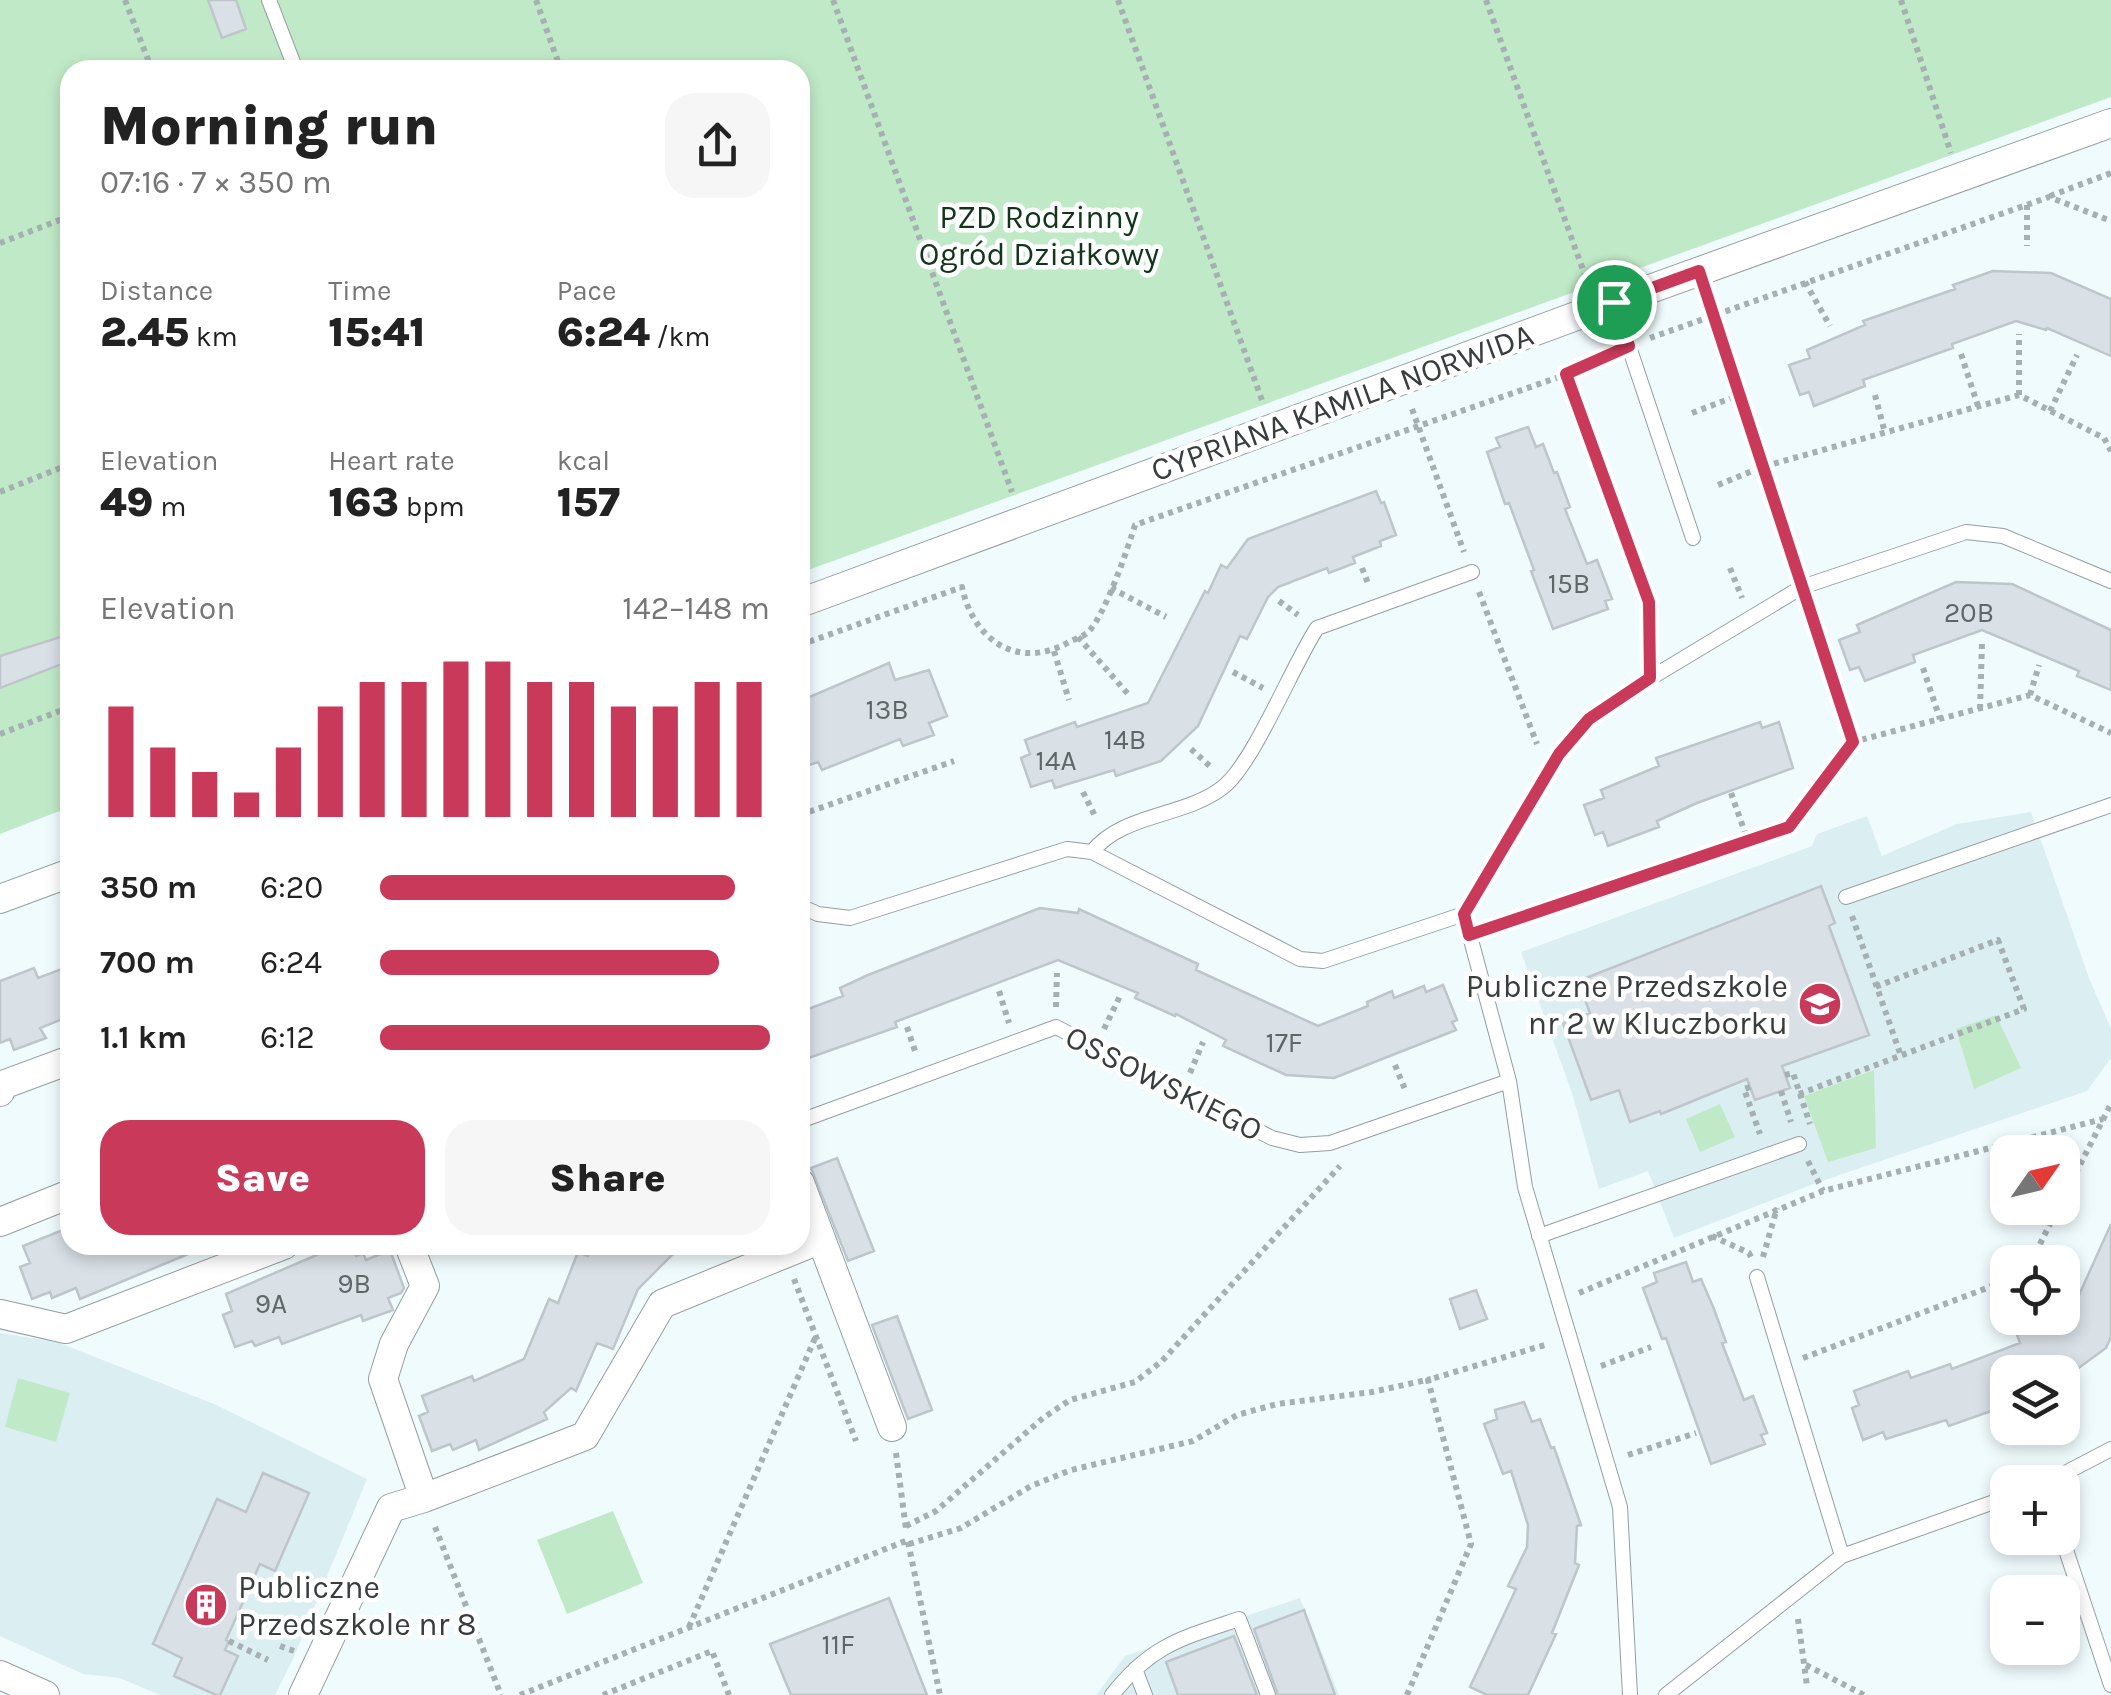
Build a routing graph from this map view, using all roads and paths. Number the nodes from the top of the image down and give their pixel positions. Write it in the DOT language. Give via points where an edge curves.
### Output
graph roads {
  1 [pos="125,0"];
  2 [pos="269,0"];
  3 [pos="536,0"];
  4 [pos="834,0"];
  5 [pos="1118,0"];
  6 [pos="1486,0"];
  7 [pos="1902,0"];
  8 [pos="148,60"];
  9 [pos="292,60"];
  10 [pos="557,60"];
  11 [pos="2111,123"];
  12 [pos="2111,174"];
  13 [pos="1959,178"];
  14 [pos="2049,197"];
  15 [pos="2027,205"];
  16 [pos="60,220"];
  17 [pos="2111,221"];
  18 [pos="0,243"];
  19 [pos="2027,246"];
  20 [pos="1699,271"];
  21 [pos="1804,282"];
  22 [pos="1605,305"];
  23 [pos="1712,315"];
  24 [pos="1830,326"];
  25 [pos="2019,334"];
  26 [pos="1629,346"];
  27 [pos="1961,354"];
  28 [pos="2077,355"];
  29 [pos="1566,374"];
  30 [pos="1739,395"];
  31 [pos="1875,395"];
  32 [pos="2018,395"];
  33 [pos="1978,406"];
  34 [pos="2050,411"];
  35 [pos="1692,413"];
  36 [pos="1272,428"];
  37 [pos="1885,432"];
  38 [pos="2108,434"];
  39 [pos="2111,451"];
  40 [pos="1762,467"];
  41 [pos="60,468"];
  42 [pos="1718,485"];
  43 [pos="0,492"];
  44 [pos="1022,520"];
  45 [pos="1693,538"];
  46 [pos="1472,572"];
  47 [pos="2111,581"];
  48 [pos="1802,587"];
  49 [pos="1111,588"];
  50 [pos="810,599"];
  51 [pos="1166,617"];
  52 [pos="1078,638"];
  53 [pos="810,641"];
  54 [pos="1982,642"];
  55 [pos="1054,651"];
  56 [pos="2039,665"];
  57 [pos="1923,668"];
  58 [pos="1233,672"];
  59 [pos="1650,678"];
  60 [pos="1128,694"];
  61 [pos="2030,695"];
  62 [pos="1278,696"];
  63 [pos="1069,700"];
  64 [pos="1980,709"];
  65 [pos="60,711"];
  66 [pos="1940,719"];
  67 [pos="2111,733"];
  68 [pos="0,734"];
  69 [pos="1853,742"];
  70 [pos="954,761"];
  71 [pos="1731,793"];
  72 [pos="2111,805"];
  73 [pos="810,812"];
  74 [pos="1748,841"];
  75 [pos="1092,852"];
  76 [pos="1708,855"];
  77 [pos="60,876"];
  78 [pos="1846,897"];
  79 [pos="0,898"];
  80 [pos="810,910"];
  81 [pos="1464,914"];
  82 [pos="1469,935"];
  83 [pos="1876,987"];
  84 [pos="1121,994"];
  85 [pos="1096,1047"];
  86 [pos="1901,1056"];
  87 [pos="60,1064"];
  88 [pos="1509,1081"];
  89 [pos="1750,1088"];
  90 [pos="0,1092"];
  91 [pos="1799,1094"];
  92 [pos="2111,1104"];
  93 [pos="810,1118"];
  94 [pos="2103,1119"];
  95 [pos="1369,1130"];
  96 [pos="1799,1144"];
  97 [pos="1767,1155"];
  98 [pos="2080,1164"];
  99 [pos="60,1198"];
  100 [pos="1778,1208"];
  101 [pos="810,1210"];
  102 [pos="0,1222"];
  103 [pos="1539,1236"];
  104 [pos="1712,1236"];
  105 [pos="821,1239"];
  106 [pos="810,1243"];
  107 [pos="258,1255"];
  108 [pos="413,1255"];
  109 [pos="782,1255"];
  110 [pos="784,1255"];
  111 [pos="1757,1278"];
  112 [pos="1990,1287"];
  113 [pos="1567,1298"];
  114 [pos="0,1314"];
  115 [pos="816,1336"];
  116 [pos="1568,1338"];
  117 [pos="1784,1365"];
  118 [pos="1430,1379"];
  119 [pos="892,1426"];
  120 [pos="1696,1433"];
  121 [pos="856,1441"];
  122 [pos="2111,1450"];
  123 [pos="1608,1462"];
  124 [pos="2080,1466"];
  125 [pos="424,1498"];
  126 [pos="1990,1504"];
  127 [pos="906,1526"];
  128 [pos="908,1541"];
  129 [pos="2068,1555"];
  130 [pos="1842,1556"];
  131 [pos="1795,1593"];
  132 [pos="688,1628"];
  133 [pos="229,1641"];
  134 [pos="268,1660"];
  135 [pos="1804,1664"];
  136 [pos="1135,1669"];
  137 [pos="0,1675"];
  138 [pos="2111,1685"];
  139 [pos="1807,1686"];
  140 [pos="45,1695"];
  141 [pos="303,1695"];
  142 [pos="502,1695"];
  143 [pos="520,1695"];
  144 [pos="604,1695"];
  145 [pos="730,1695"];
  146 [pos="940,1695"];
  147 [pos="1112,1695"];
  148 [pos="1145,1695"];
  149 [pos="1268,1695"];
  150 [pos="1407,1695"];
  151 [pos="1630,1695"];
  152 [pos="1666,1695"];
  153 [pos="1864,1695"];
  1 -- 8 [label="path"];
  2 -- 9 [label="lane"];
  3 -- 10 [label="path"];
  4 -- 44 [label="path"];
  5 -- 36 [label="path"];
  6 -- 22 [label="path"];
  7 -- 13 [label="path"];
  11 -- 13 [label="street, CYPRIANA KAMILA NORWIDA"];
  12 -- 14 [label="path"];
  13 -- 20 [label="street, CYPRIANA KAMILA NORWIDA"];
  14 -- 15 [label="path"];
  14 -- 17 [label="path"];
  15 -- 19 [label="path"];
  15 -- 21 [label="path"];
  16 -- 18 [label="path"];
  20 -- 22 [label="street, CYPRIANA KAMILA NORWIDA"];
  20 -- 23 [label="path"];
  21 -- 23 [label="path"];
  21 -- 24 [label="path"];
  22 -- 26 [label="lane"];
  22 -- 36 [label="street, CYPRIANA KAMILA NORWIDA"];
  23 -- 26 [label="path"];
  23 -- 30 [label="path"];
  25 -- 32 [label="path"];
  26 -- 29 [label="path"];
  26 -- 45 [label="lane"];
  27 -- 33 [label="path"];
  28 -- 34 [label="path"];
  29 -- 49 [label="path" via="1134,525"];
  29 -- 59 [label="path" via="1649,602"];
  30 -- 35 [label="path"];
  30 -- 40 [label="path"];
  31 -- 37 [label="path"];
  32 -- 33 [label="path"];
  32 -- 34 [label="path"];
  33 -- 37 [label="path"];
  34 -- 38 [label="path"];
  36 -- 44 [label="street, CYPRIANA KAMILA NORWIDA"];
  37 -- 40 [label="path"];
  38 -- 39 [label="path"];
  40 -- 42 [label="path"];
  40 -- 48 [label="path"];
  41 -- 43 [label="path"];
  44 -- 50 [label="street, CYPRIANA KAMILA NORWIDA"];
  46 -- 62 [label="lane" via="1317,628"];
  47 -- 48 [label="lane" via="2003,536 1966,532"];
  48 -- 59 [label="lane"];
  48 -- 69 [label="path"];
  49 -- 51 [label="path"];
  49 -- 52 [label="path" via="1090,631"];
  52 -- 55 [label="path"];
  52 -- 60 [label="path"];
  53 -- 55 [label="path" via="962,587 981,633 1006,651"];
  54 -- 64 [label="path"];
  55 -- 63 [label="path"];
  56 -- 61 [label="path"];
  57 -- 66 [label="path"];
  58 -- 62 [label="path"];
  59 -- 81 [label="lane" via="1589,719 1559,754"];
  61 -- 64 [label="path"];
  61 -- 67 [label="path"];
  62 -- 75 [label="lane" via="1226,786 1105,836"];
  64 -- 66 [label="path"];
  65 -- 68 [label="path"];
  66 -- 69 [label="path"];
  69 -- 74 [label="path" via="1789,827"];
  70 -- 73 [label="path"];
  71 -- 74 [label="path"];
  72 -- 78 [label="lane"];
  74 -- 76 [label="path"];
  75 -- 80 [label="lane" via="1067,848 850,918"];
  75 -- 81 [label="lane" via="1300,959 1322,961"];
  76 -- 82 [label="lane"];
  77 -- 79 [label="street"];
  78 -- 83 [label="path"];
  81 -- 82 [label="lane"];
  82 -- 88 [label="lane"];
  83 -- 86 [label="path"];
  83 -- 86 [label="path" via="1998,940 2024,1010"];
  84 -- 85 [label="path"];
  85 -- 93 [label="lane, OSSOWSKIEGO" via="1056,1027"];
  85 -- 95 [label="lane, OSSOWSKIEGO" via="1272,1138 1330,1143"];
  86 -- 91 [label="path"];
  87 -- 90 [label="street" via="0,1086"];
  88 -- 95 [label="lane, OSSOWSKIEGO"];
  88 -- 103 [label="lane"];
  89 -- 97 [label="path" via="1744,1090"];
  92 -- 94 [label="path"];
  94 -- 98 [label="path"];
  94 -- 100 [label="path"];
  95 -- 127 [label="path" via="1162,1362 1135,1382 1070,1400 936,1511"];
  96 -- 97 [label="lane"];
  97 -- 103 [label="lane"];
  99 -- 102 [label="street"];
  100 -- 104 [label="path"];
  100 -- 111 [label="path"];
  101 -- 105 [label="street"];
  103 -- 116 [label="lane"];
  104 -- 111 [label="path" via="1749,1253"];
  104 -- 113 [label="path"];
  105 -- 106 [label="street"];
  105 -- 119 [label="street"];
  107 -- 114 [label="street" via="66,1329"];
  108 -- 125 [label="street" via="425,1286 383,1378"];
  109 -- 125 [label="street" via="662,1304 585,1436"];
  110 -- 115 [label="path"];
  111 -- 117 [label="lane"];
  112 -- 117 [label="path"];
  115 -- 121 [label="path"];
  115 -- 132 [label="path"];
  116 -- 118 [label="path"];
  116 -- 123 [label="lane"];
  117 -- 130 [label="lane"];
  118 -- 128 [label="path" via="1238,1415 1194,1440 1071,1470 961,1528"];
  118 -- 150 [label="path" via="1471,1544"];
  119 -- 127 [label="path"];
  120 -- 123 [label="path"];
  122 -- 124 [label="lane"];
  123 -- 151 [label="lane" via="1620,1506"];
  125 -- 141 [label="street" via="390,1508"];
  125 -- 142 [label="path"];
  126 -- 130 [label="lane"];
  127 -- 128 [label="path"];
  128 -- 132 [label="path"];
  128 -- 146 [label="path"];
  129 -- 138 [label="lane"];
  130 -- 131 [label="lane"];
  131 -- 135 [label="path"];
  131 -- 152 [label="lane"];
  132 -- 143 [label="path"];
  133 -- 134 [label="path"];
  135 -- 139 [label="path"];
  135 -- 153 [label="path"];
  136 -- 147 [label="lane"];
  136 -- 148 [label="lane"];
  136 -- 149 [label="lane" via="1169,1642 1240,1619"];
  137 -- 140 [label="street"];
  144 -- 145 [label="path" via="712,1651"];
}
